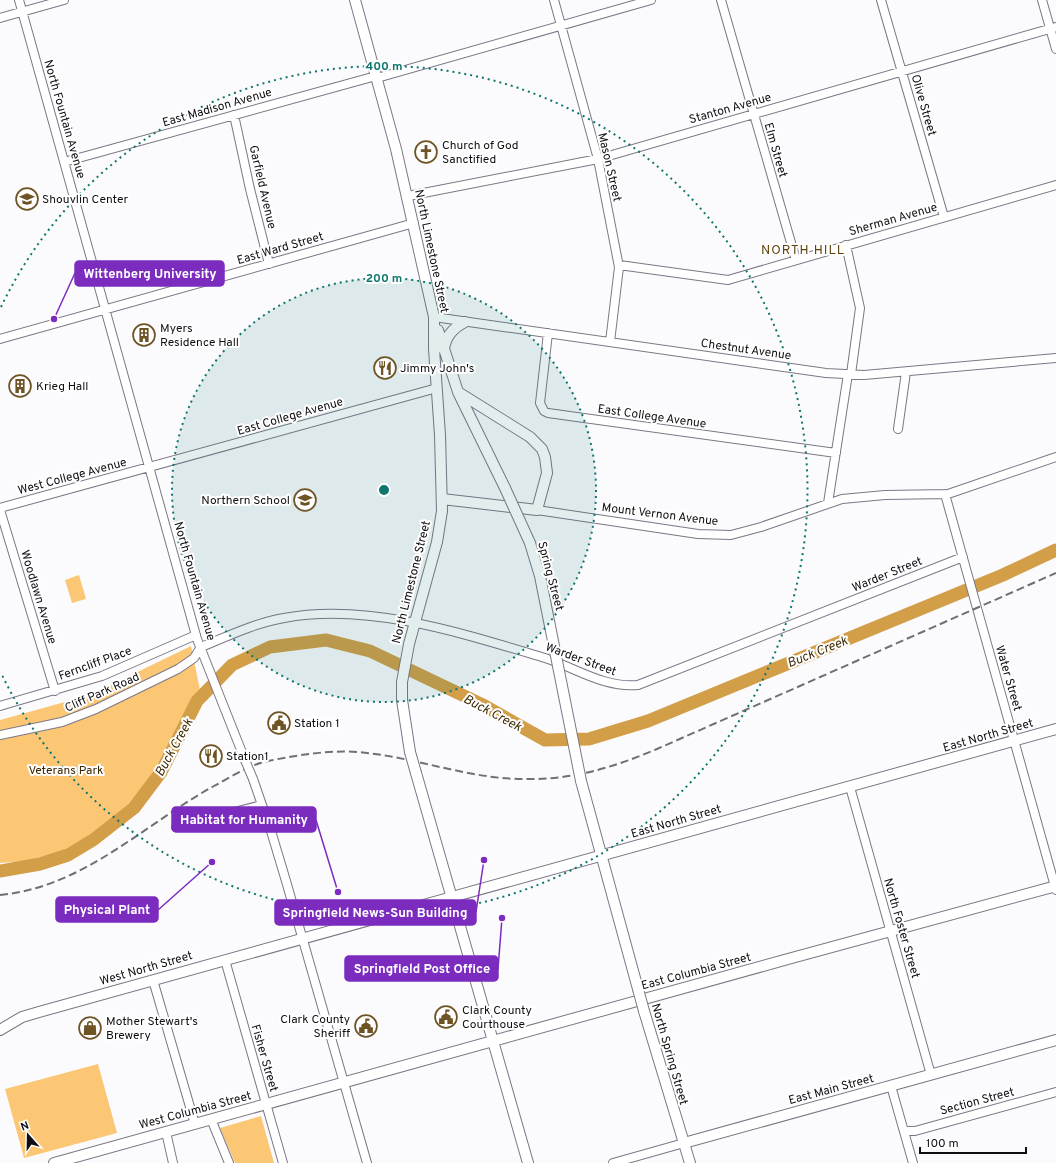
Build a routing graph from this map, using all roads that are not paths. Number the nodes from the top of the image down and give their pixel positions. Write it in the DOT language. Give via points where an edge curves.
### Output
graph roads {
  1 [pos="19,0"];
  2 [pos="64,0"];
  3 [pos="355,0"];
  4 [pos="554,0"];
  5 [pos="651,0"];
  6 [pos="721,0"];
  7 [pos="881,0"];
  8 [pos="1042,0"];
  9 [pos="22,12"];
  10 [pos="0,18"];
  11 [pos="561,26"];
  12 [pos="1053,28"];
  13 [pos="1056,49"];
  14 [pos="901,71"];
  15 [pos="377,77"];
  16 [pos="234,114"];
  17 [pos="753,114"];
  18 [pos="598,159"];
  19 [pos="64,162"];
  20 [pos="1056,185"];
  21 [pos="408,196"];
  22 [pos="944,217"];
  23 [pos="414,223"];
  24 [pos="846,246"];
  25 [pos="796,260"];
  26 [pos="269,264"];
  27 [pos="618,265"];
  28 [pos="106,310"];
  29 [pos="434,317"];
  30 [pos="465,322"];
  31 [pos="548,333"];
  32 [pos="0,339"];
  33 [pos="610,342"];
  34 [pos="444,354"];
  35 [pos="1056,358"];
  36 [pos="906,372"];
  37 [pos="849,374"];
  38 [pos="437,388"];
  39 [pos="458,392"];
  40 [pos="898,429"];
  41 [pos="836,453"];
  42 [pos="1056,457"];
  43 [pos="150,467"];
  44 [pos="945,494"];
  45 [pos="442,499"];
  46 [pos="828,503"];
  47 [pos="0,509"];
  48 [pos="537,510"];
  49 [pos="963,556"];
  50 [pos="415,623"];
  51 [pos="196,635"];
  52 [pos="201,647"];
  53 [pos="55,691"];
  54 [pos="0,706"];
  55 [pos="1056,729"];
  56 [pos="0,735"];
  57 [pos="1014,741"];
  58 [pos="850,787"];
  59 [pos="262,805"];
  60 [pos="176,827"];
  61 [pos="601,856"];
  62 [pos="1056,888"];
  63 [pos="452,897"];
  64 [pos="891,932"];
  65 [pos="302,938"];
  66 [pos="226,960"];
  67 [pos="153,980"];
  68 [pos="0,1030"];
  69 [pos="1056,1040"];
  70 [pos="494,1041"];
  71 [pos="931,1075"];
  72 [pos="344,1083"];
  73 [pos="891,1086"];
  74 [pos="1056,1092"];
  75 [pos="266,1104"];
  76 [pos="211,1119"];
  77 [pos="195,1124"];
  78 [pos="904,1131"];
  79 [pos="166,1132"];
  80 [pos="684,1143"];
  81 [pos="54,1163"];
  82 [pos="173,1163"];
  83 [pos="229,1163"];
  84 [pos="283,1163"];
  85 [pos="367,1163"];
  86 [pos="528,1163"];
  87 [pos="613,1163"];
  88 [pos="690,1163"];
  89 [pos="913,1163"];
  1 -- 9 [label="street, North Fountain Avenue"];
  2 -- 9 [label="street"];
  3 -- 15 [label="main road, North Limestone Street"];
  4 -- 11 [label="street, Mason Street"];
  5 -- 11 [label="street, East Madison Avenue"];
  6 -- 17 [label="street, Elm Street"];
  7 -- 14 [label="street, Olive Street"];
  8 -- 12 [label="street"];
  9 -- 10 [label="street"];
  9 -- 19 [label="street, North Fountain Avenue"];
  11 -- 15 [label="street, East Madison Avenue"];
  11 -- 18 [label="street, Mason Street"];
  12 -- 13 [label="street"];
  12 -- 14 [label="street, Stanton Avenue"];
  14 -- 17 [label="street, Stanton Avenue"];
  14 -- 22 [label="street, Olive Street"];
  15 -- 16 [label="street, East Madison Avenue"];
  15 -- 21 [label="main road, North Limestone Street"];
  16 -- 19 [label="street, East Madison Avenue"];
  16 -- 26 [label="street, Garfield Avenue"];
  17 -- 18 [label="street, Stanton Avenue"];
  17 -- 25 [label="street, Elm Street"];
  18 -- 21 [label="street, Stanton Avenue"];
  18 -- 27 [label="street, Mason Street"];
  19 -- 28 [label="street, North Fountain Avenue"];
  20 -- 22 [label="street, Sherman Avenue"];
  21 -- 23 [label="main road, North Limestone Street"];
  22 -- 24 [label="street, Sherman Avenue"];
  23 -- 26 [label="street, East Ward Street"];
  23 -- 29 [label="main road, North Limestone Street"];
  24 -- 25 [label="street, Sherman Avenue"];
  24 -- 37 [label="street" via="860,308"];
  25 -- 27 [label="street, Sherman Avenue" via="728,280"];
  26 -- 28 [label="street, East Ward Street"];
  27 -- 33 [label="street, Mason Street"];
  28 -- 32 [label="street, East Ward Street"];
  28 -- 43 [label="street, North Fountain Avenue"];
  29 -- 30 [label="street, Chestnut Avenue"];
  29 -- 34 [label="main road, Spring Street"];
  29 -- 38 [label="main road, North Limestone Street"];
  30 -- 31 [label="street, Chestnut Avenue"];
  30 -- 34 [label="main road" via="449,334"];
  31 -- 33 [label="street, Chestnut Avenue"];
  31 -- 41 [label="street, East College Avenue" via="540,403 548,413"];
  33 -- 37 [label="street, Chestnut Avenue"];
  34 -- 39 [label="main road, Spring Street"];
  35 -- 36 [label="street, Chestnut Avenue"];
  36 -- 37 [label="street, Chestnut Avenue"];
  36 -- 40 [label="street"];
  37 -- 41 [label="street"];
  38 -- 43 [label="street, East College Avenue"];
  38 -- 45 [label="main road, North Limestone Street"];
  39 -- 48 [label="main road" via="530,437 542,449 547,473"];
  39 -- 61 [label="main road, Spring Street, bridge" via="530,543 540,576 581,781"];
  41 -- 46 [label="street"];
  42 -- 44 [label="street, Mount Vernon Avenue"];
  43 -- 47 [label="street, West College Avenue"];
  43 -- 51 [label="street, North Fountain Avenue"];
  44 -- 46 [label="street, Mount Vernon Avenue" via="869,496"];
  44 -- 49 [label="street, Water Street"];
  45 -- 48 [label="main road, Mount Vernon Avenue"];
  45 -- 50 [label="main road, North Limestone Street" via="437,542"];
  46 -- 48 [label="street, Mount Vernon Avenue" via="742,533 717,536"];
  47 -- 53 [label="street, Woodlawn Avenue"];
  49 -- 50 [label="street, Warder Street" via="638,685 607,682 547,659"];
  49 -- 57 [label="street, Water Street"];
  50 -- 52 [label="street, Warder Street" via="371,615 320,613 266,622"];
  50 -- 63 [label="main road, North Limestone Street, bridge" via="402,682 402,699 410,752"];
  51 -- 52 [label="street, North Fountain Avenue"];
  51 -- 53 [label="street, Ferncliff Place" via="102,676"];
  52 -- 56 [label="street, Cliff Park Road" via="194,658 178,669 96,709 62,722"];
  52 -- 59 [label="street, North Fountain Avenue, bridge"];
  53 -- 54 [label="street, Ferncliff Place"];
  55 -- 57 [label="main road, East North Street"];
  57 -- 58 [label="main road, East North Street"];
  57 -- 62 [label="street, Water Street"];
  58 -- 61 [label="main road, East North Street"];
  58 -- 64 [label="street, North Foster Street"];
  59 -- 60 [label="street"];
  59 -- 65 [label="street, North Fountain Avenue" via="272,831"];
  61 -- 63 [label="main road, East North Street"];
  61 -- 80 [label="main road, North Spring Street, bridge"];
  62 -- 64 [label="main road, East Columbia Street"];
  63 -- 65 [label="main road, East North Street"];
  63 -- 70 [label="main road, North Limestone Street"];
  64 -- 70 [label="main road, East Columbia Street"];
  64 -- 71 [label="street, North Foster Street"];
  65 -- 66 [label="main road, West North Street"];
  65 -- 72 [label="street, North Fountain Avenue"];
  66 -- 67 [label="main road, West North Street"];
  66 -- 75 [label="street, Fisher Street"];
  67 -- 68 [label="main road, West North Street" via="22,1017"];
  67 -- 77 [label="street"];
  69 -- 71 [label="main road, East Main Street"];
  70 -- 72 [label="main road, East Columbia Street"];
  70 -- 86 [label="main road, North Limestone Street"];
  71 -- 73 [label="main road, East Main Street"];
  72 -- 75 [label="main road, West Columbia Street"];
  72 -- 85 [label="street, North Fountain Avenue"];
  73 -- 78 [label="street"];
  73 -- 80 [label="main road, East Main Street"];
  74 -- 78 [label="street, Section Street" via="915,1131"];
  75 -- 76 [label="main road, West Columbia Street"];
  75 -- 84 [label="street, Fisher Street"];
  76 -- 77 [label="main road, West Columbia Street"];
  76 -- 83 [label="street"];
  77 -- 79 [label="main road, West Columbia Street"];
  78 -- 89 [label="street"];
  79 -- 81 [label="main road, West Columbia Street"];
  79 -- 82 [label="street"];
  80 -- 87 [label="street, East Main Street"];
  80 -- 88 [label="main road, North Spring Street"];
}
